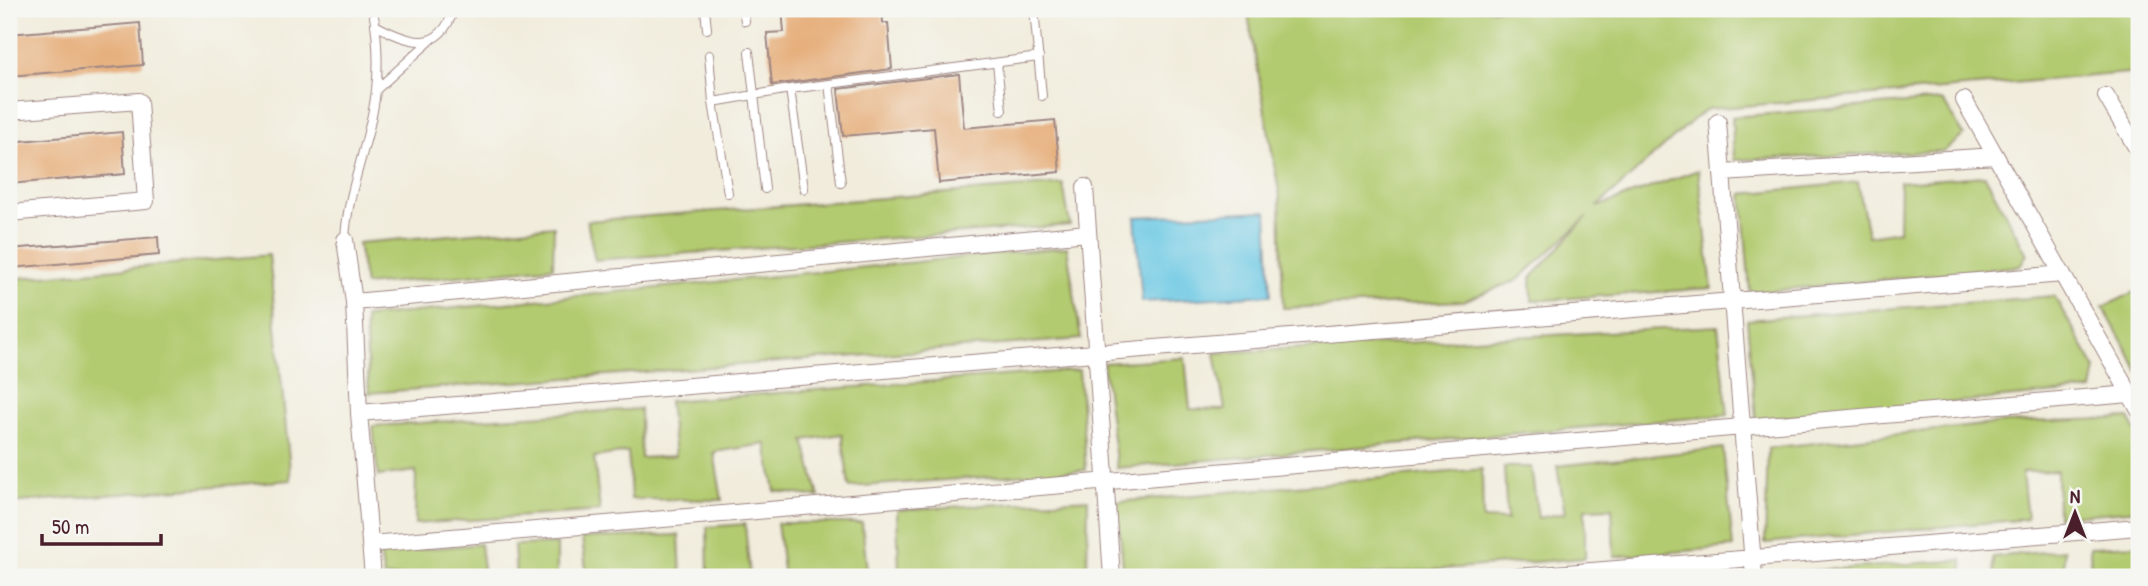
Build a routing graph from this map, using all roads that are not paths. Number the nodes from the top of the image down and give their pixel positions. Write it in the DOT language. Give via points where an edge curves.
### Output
graph roads {
  1 [pos="373,9"];
  2 [pos="454,9"];
  3 [pos="705,9"];
  4 [pos="743,9"];
  5 [pos="1034,9"];
  6 [pos="745,21"];
  7 [pos="375,25"];
  8 [pos="707,29"];
  9 [pos="432,40"];
  10 [pos="749,52"];
  11 [pos="709,55"];
  12 [pos="1039,57"];
  13 [pos="998,63"];
  14 [pos="829,84"];
  15 [pos="790,89"];
  16 [pos="376,90"];
  17 [pos="754,96"];
  18 [pos="1042,96"];
  19 [pos="2106,96"];
  20 [pos="1964,100"];
  21 [pos="713,102"];
  22 [pos="9,111"];
  23 [pos="1002,111"];
  24 [pos="1718,122"];
  25 [pos="2139,152"];
  26 [pos="1996,156"];
  27 [pos="1722,173"];
  28 [pos="841,183"];
  29 [pos="1084,187"];
  30 [pos="804,188"];
  31 [pos="765,189"];
  32 [pos="728,193"];
  33 [pos="9,213"];
  34 [pos="1088,233"];
  35 [pos="345,240"];
  36 [pos="2063,274"];
  37 [pos="1732,301"];
  38 [pos="354,302"];
  39 [pos="1096,353"];
  40 [pos="2130,394"];
  41 [pos="2139,410"];
  42 [pos="359,414"];
  43 [pos="1742,428"];
  44 [pos="1105,481"];
  45 [pos="2139,527"];
  46 [pos="370,544"];
  47 [pos="1753,558"];
  48 [pos="373,577"];
  49 [pos="1112,577"];
  50 [pos="1516,577"];
  51 [pos="1754,577"];
  1 -- 7 [label="lane"];
  2 -- 9 [label="lane" via="449,26"];
  3 -- 8 [label="lane"];
  4 -- 6 [label="lane"];
  5 -- 12 [label="lane"];
  7 -- 9 [label="lane" via="411,42"];
  7 -- 16 [label="lane"];
  9 -- 16 [label="lane"];
  10 -- 17 [label="lane"];
  11 -- 21 [label="lane"];
  12 -- 13 [label="lane"];
  12 -- 18 [label="lane"];
  13 -- 14 [label="lane"];
  13 -- 23 [label="lane"];
  14 -- 15 [label="lane"];
  14 -- 28 [label="lane"];
  15 -- 17 [label="lane"];
  15 -- 30 [label="lane"];
  16 -- 35 [label="lane"];
  17 -- 21 [label="lane"];
  17 -- 31 [label="lane"];
  19 -- 25 [label="street"];
  20 -- 26 [label="street"];
  21 -- 32 [label="lane"];
  22 -- 33 [label="street" via="138,101 146,201"];
  24 -- 27 [label="street"];
  26 -- 27 [label="street"];
  26 -- 36 [label="street"];
  27 -- 37 [label="street"];
  29 -- 34 [label="street"];
  34 -- 38 [label="street"];
  34 -- 39 [label="street"];
  35 -- 38 [label="street"];
  36 -- 37 [label="street"];
  36 -- 40 [label="street"];
  37 -- 39 [label="street"];
  37 -- 43 [label="street"];
  38 -- 42 [label="street"];
  39 -- 42 [label="street"];
  39 -- 44 [label="street"];
  40 -- 41 [label="street"];
  40 -- 43 [label="street"];
  42 -- 46 [label="street"];
  43 -- 44 [label="street"];
  43 -- 47 [label="street"];
  44 -- 46 [label="street"];
  44 -- 49 [label="street"];
  45 -- 47 [label="street"];
  46 -- 48 [label="street"];
  47 -- 50 [label="street"];
  47 -- 51 [label="street"];
}
